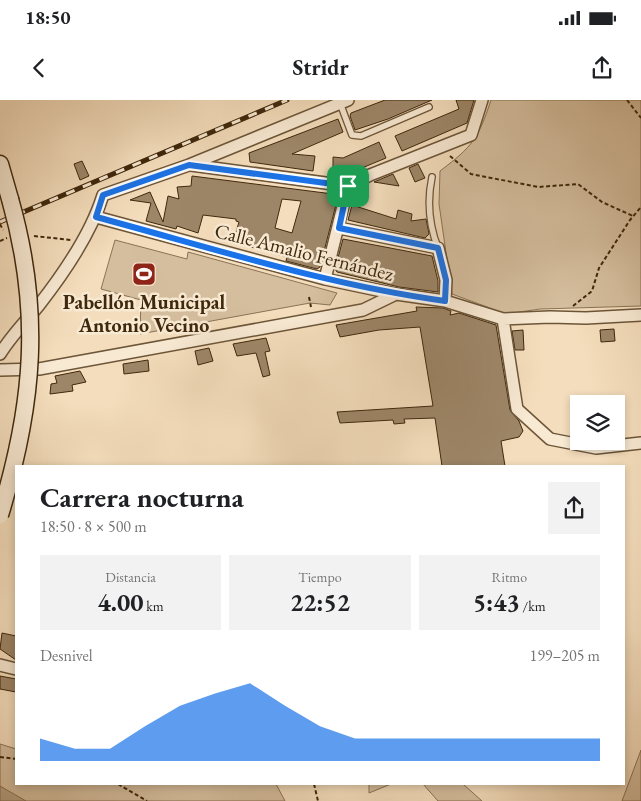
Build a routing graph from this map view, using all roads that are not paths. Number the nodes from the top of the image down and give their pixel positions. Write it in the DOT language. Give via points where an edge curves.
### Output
graph roads {
  1 [pos="482,100"];
  2 [pos="344,102"];
  3 [pos="429,107"];
  4 [pos="0,164"];
  5 [pos="189,165"];
  6 [pos="432,177"];
  7 [pos="348,186"];
  8 [pos="96,217"];
  9 [pos="339,228"];
  10 [pos="438,248"];
  11 [pos="325,279"];
  12 [pos="396,294"];
  13 [pos="445,301"];
  14 [pos="641,315"];
  15 [pos="503,319"];
  16 [pos="0,354"];
  17 [pos="0,370"];
  18 [pos="641,443"];
  19 [pos="0,515"];
  20 [pos="0,666"];
  21 [pos="15,669"];
  1 -- 7 [label="street" via="471,135"];
  2 -- 3 [label="lane" via="352,135 360,136"];
  2 -- 5 [label="street"];
  4 -- 19 [label="street, bridge" via="19,230 28,282 31,337 29,383 20,444"];
  5 -- 7 [label="street"];
  5 -- 8 [label="street" via="103,195"];
  6 -- 10 [label="lane" via="429,188 430,222"];
  7 -- 9 [label="street"];
  8 -- 11 [label="street, Calle Amalio Fernández"];
  8 -- 16 [label="street" via="40,303"];
  9 -- 10 [label="street"];
  9 -- 11 [label="street"];
  10 -- 13 [label="street" via="446,280"];
  11 -- 12 [label="street, Calle Amalio Fernández"];
  12 -- 13 [label="street, Calle Amalio Fernández"];
  12 -- 17 [label="street" via="354,312 39,369"];
  13 -- 15 [label="street, Calle Amalio Fernández"];
  14 -- 15 [label="street, Calle Amalio Fernández"];
  15 -- 18 [label="street" via="517,409 550,439 596,448"];
  20 -- 21 [label="street"];
}
